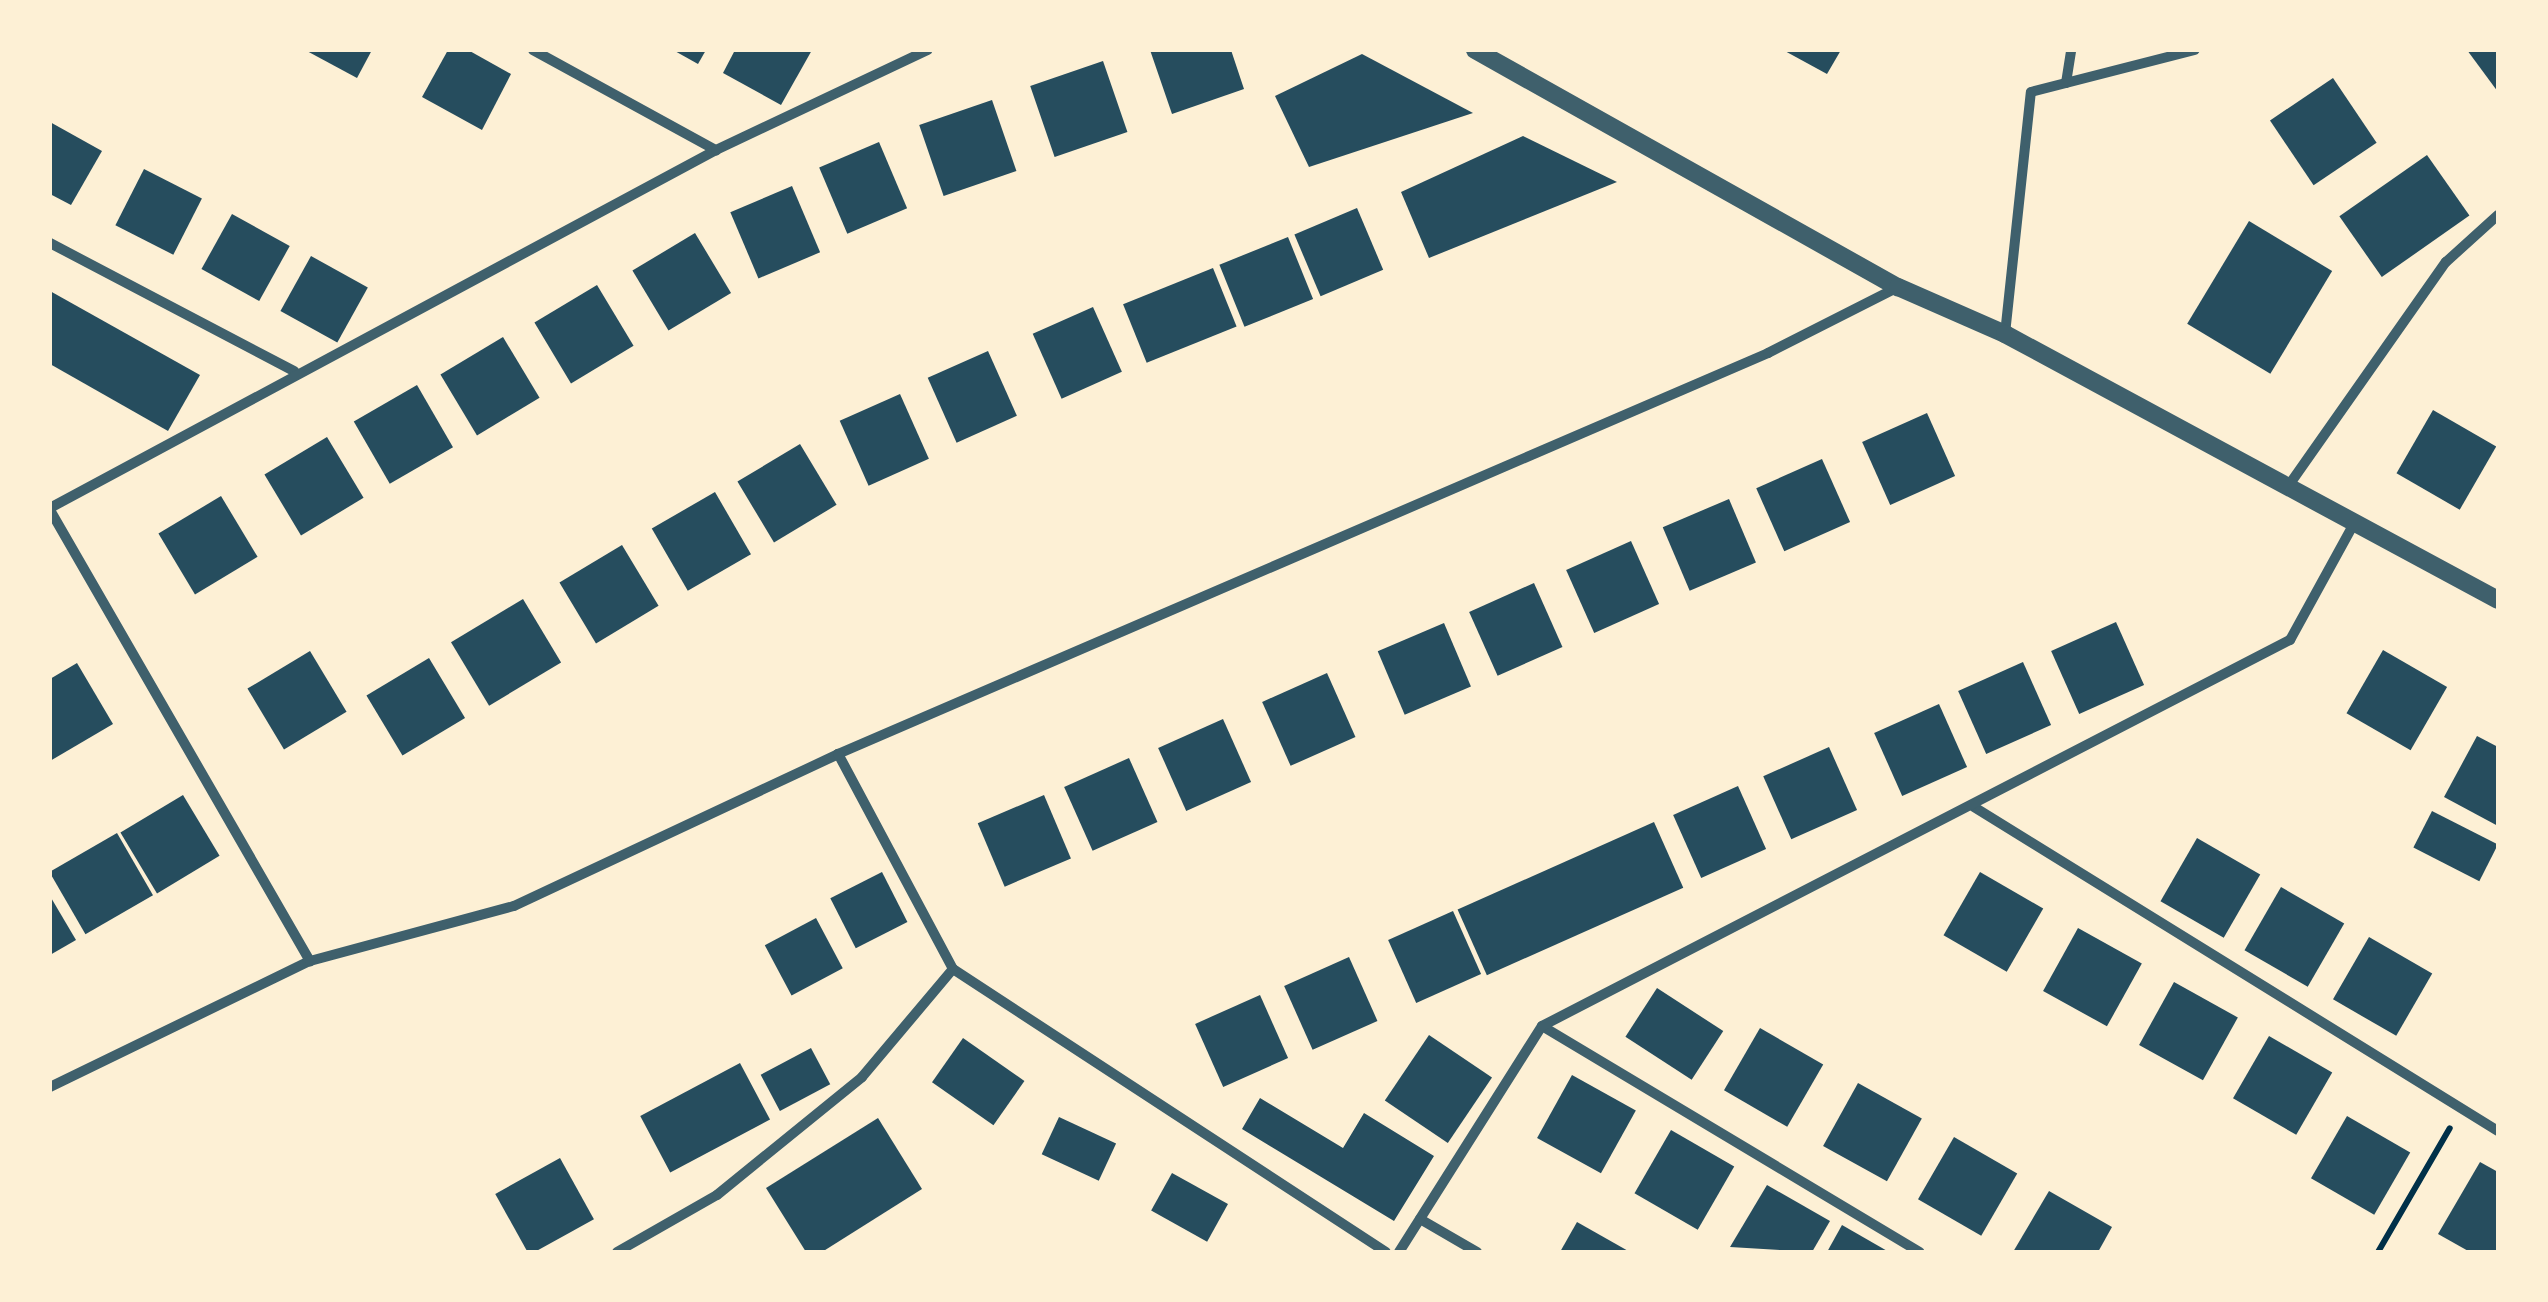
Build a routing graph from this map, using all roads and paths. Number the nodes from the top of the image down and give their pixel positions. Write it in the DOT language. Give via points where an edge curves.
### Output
graph roads {
  1 [pos="534,50"];
  2 [pos="928,50"];
  3 [pos="1475,50"];
  4 [pos="2071,50"];
  5 [pos="2194,50"];
  6 [pos="2066,83"];
  7 [pos="716,150"];
  8 [pos="2498,216"];
  9 [pos="50,243"];
  10 [pos="1898,287"];
  11 [pos="2005,334"];
  12 [pos="294,371"];
  13 [pos="2289,484"];
  14 [pos="50,509"];
  15 [pos="2356,521"];
  16 [pos="2498,600"];
  17 [pos="838,754"];
  18 [pos="1974,807"];
  19 [pos="310,961"];
  20 [pos="953,968"];
  21 [pos="1542,1026"];
  22 [pos="50,1088"];
  23 [pos="2460,1110"];
  24 [pos="2498,1131"];
  25 [pos="1420,1219"];
  26 [pos="618,1252"];
  27 [pos="1386,1252"];
  28 [pos="1399,1252"];
  29 [pos="1477,1252"];
  30 [pos="1920,1252"];
  31 [pos="2378,1252"];
  1 -- 7 [label="street"];
  2 -- 7 [label="street"];
  3 -- 10 [label="street"];
  4 -- 6 [label="street"];
  5 -- 6 [label="street"];
  6 -- 11 [label="street" via="2031,92"];
  7 -- 12 [label="street"];
  8 -- 13 [label="street" via="2446,262"];
  9 -- 12 [label="street"];
  10 -- 11 [label="street"];
  10 -- 17 [label="street" via="1372,529"];
  11 -- 13 [label="street"];
  12 -- 14 [label="street"];
  13 -- 15 [label="street"];
  14 -- 19 [label="street"];
  15 -- 16 [label="street"];
  15 -- 18 [label="street" via="2290,640"];
  17 -- 19 [label="street" via="514,906"];
  17 -- 20 [label="street"];
  18 -- 21 [label="street"];
  18 -- 23 [label="street"];
  19 -- 22 [label="street"];
  20 -- 26 [label="street" via="862,1077 717,1195"];
  20 -- 27 [label="street"];
  21 -- 25 [label="street"];
  21 -- 30 [label="street"];
  23 -- 24 [label="street"];
  23 -- 31 [label="path"];
  25 -- 28 [label="street"];
  25 -- 29 [label="street"];
}
